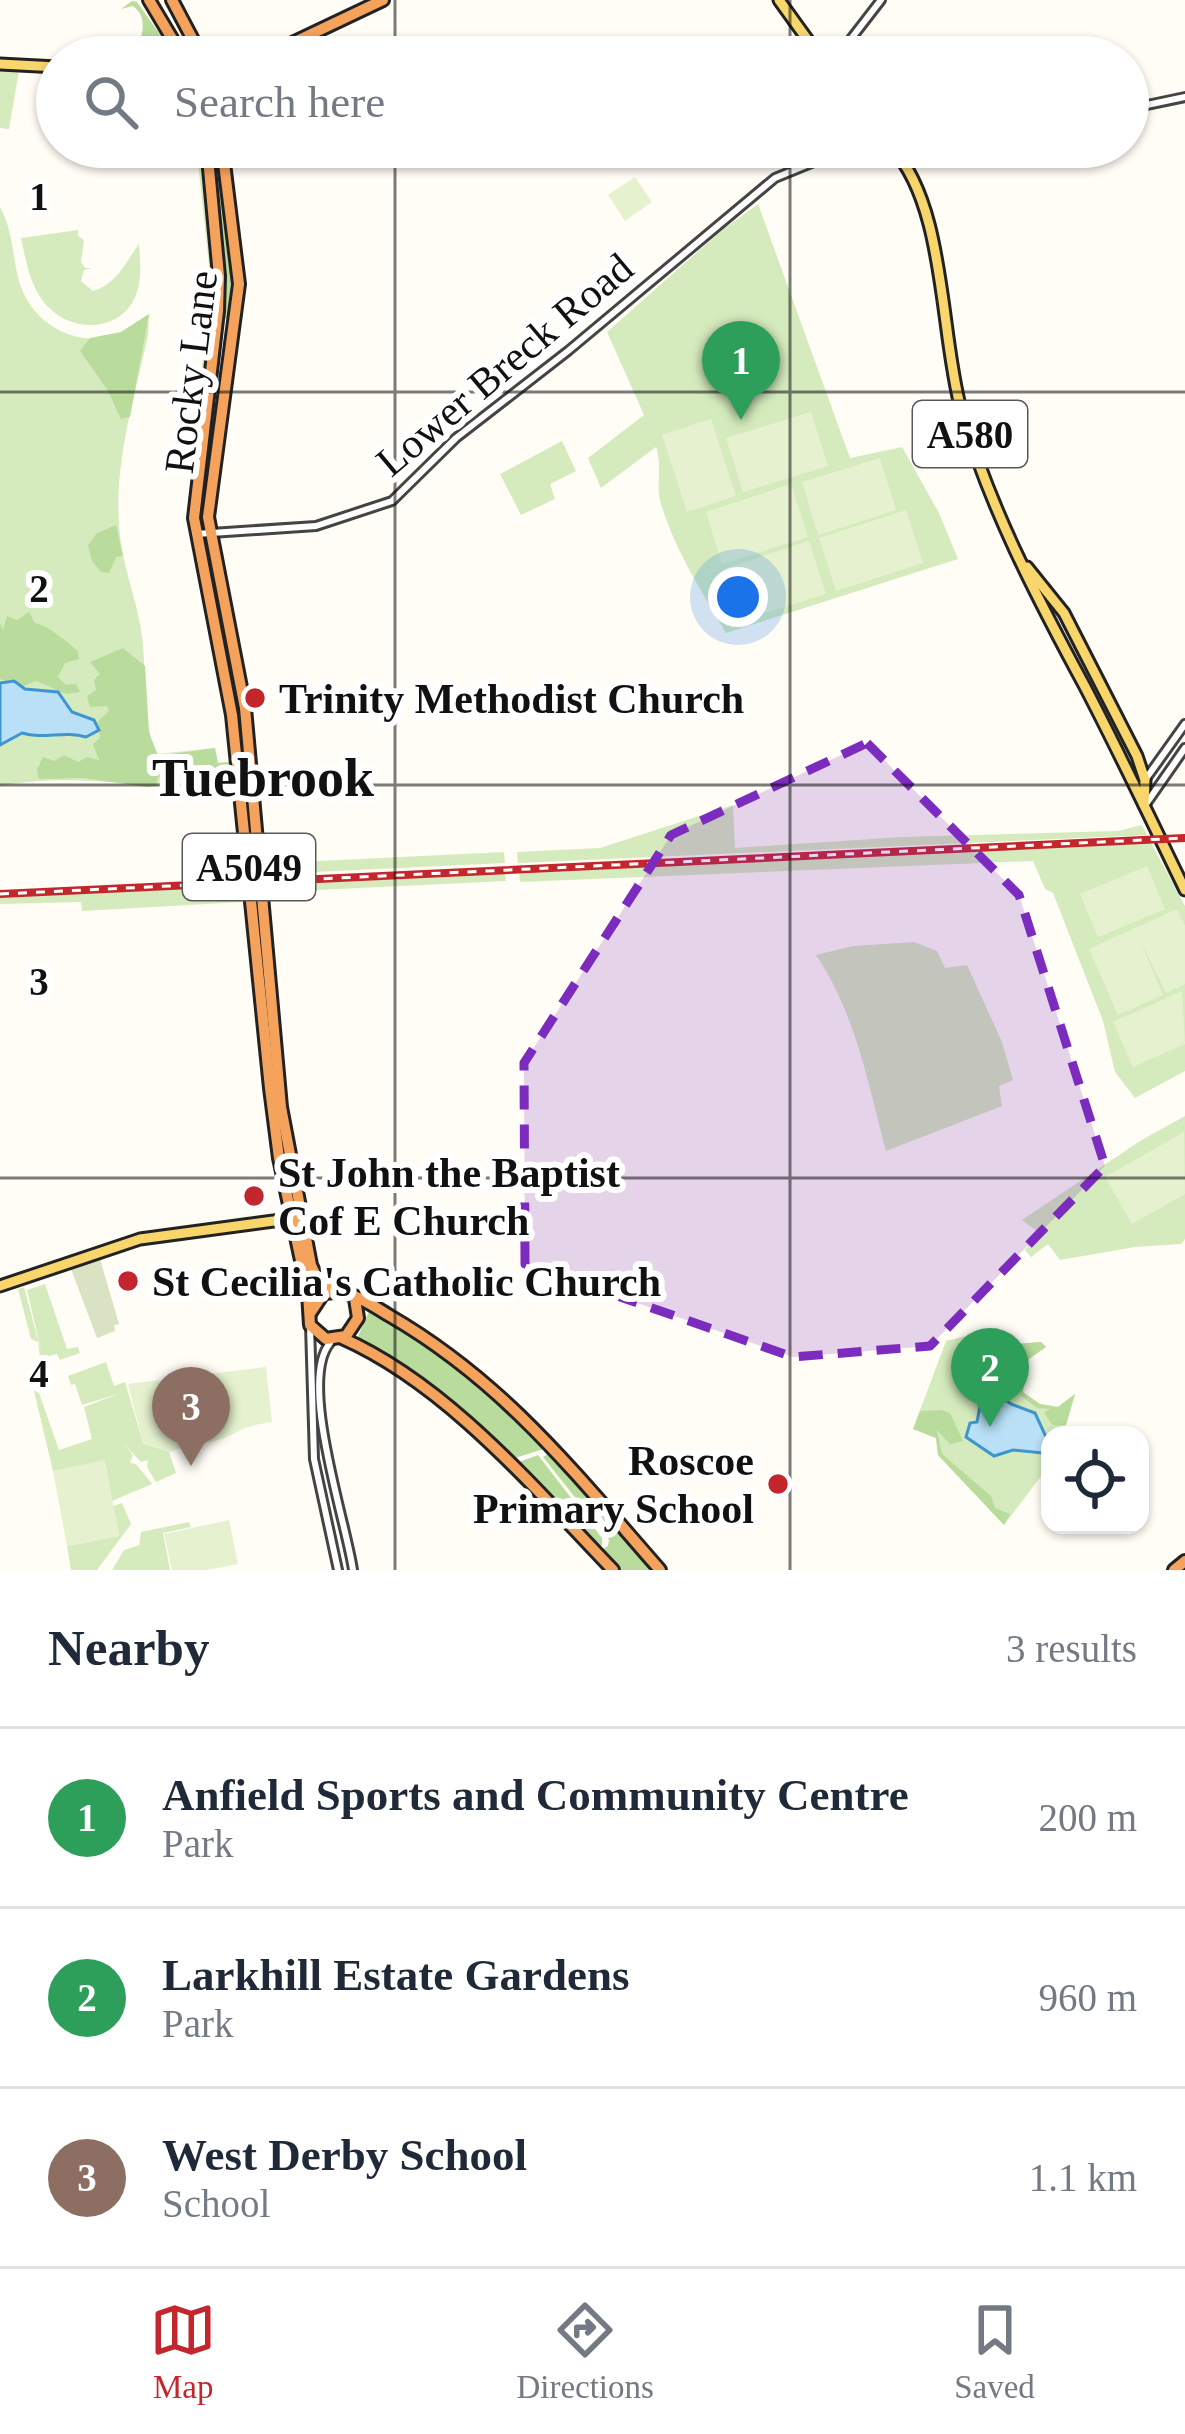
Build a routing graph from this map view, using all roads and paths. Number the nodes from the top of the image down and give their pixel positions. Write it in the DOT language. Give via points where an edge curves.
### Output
graph roads {
  1 [pos="149,0"];
  2 [pos="172,0"];
  3 [pos="383,0"];
  4 [pos="779,0"];
  5 [pos="881,0"];
  6 [pos="170,36"];
  7 [pos="191,36"];
  8 [pos="307,36"];
  9 [pos="805,36"];
  10 [pos="853,36"];
  11 [pos="0,64"];
  12 [pos="36,67"];
  13 [pos="1185,97"];
  14 [pos="1149,105"];
  15 [pos="209,168"];
  16 [pos="225,168"];
  17 [pos="799,168"];
  18 [pos="908,168"];
  19 [pos="795,169"];
  20 [pos="210,533"];
  21 [pos="196,534"];
  22 [pos="1025,565"];
  23 [pos="1185,724"];
  24 [pos="1185,748"];
  25 [pos="1145,780"];
  26 [pos="241,793"];
  27 [pos="255,798"];
  28 [pos="1144,805"];
  29 [pos="1167,854"];
  30 [pos="1185,869"];
  31 [pos="1185,890"];
  32 [pos="296,1218"];
  33 [pos="268,1222"];
  34 [pos="298,1251"];
  35 [pos="0,1286"];
  36 [pos="332,1291"];
  37 [pos="355,1299"];
  38 [pos="310,1320"];
  39 [pos="337,1339"];
  40 [pos="1185,1561"];
  41 [pos="338,1570"];
  42 [pos="353,1570"];
  43 [pos="613,1570"];
  44 [pos="660,1570"];
  45 [pos="1174,1570"];
  1 -- 6 [label="highway"];
  2 -- 7 [label="highway"];
  3 -- 8 [label="highway"];
  4 -- 9 [label="main road"];
  5 -- 10 [label="street"];
  11 -- 12 [label="main road"];
  13 -- 14 [label="street"];
  15 -- 21 [label="highway, Rocky Lane / A5049" via="218,311"];
  16 -- 20 [label="highway, Rocky Lane / A5049" via="239,284"];
  17 -- 19 [label="street"];
  18 -- 22 [label="main road, A580" via="968,429"];
  19 -- 20 [label="street, Lower Breck Road" via="761,188 456,438 392,501 316,526"];
  20 -- 21 [label="street, Lower Breck Road"];
  20 -- 27 [label="highway, A5049"];
  21 -- 26 [label="highway, A5049"];
  22 -- 25 [label="main road, A580" via="1064,613"];
  22 -- 28 [label="main road, A580"];
  23 -- 25 [label="street"];
  24 -- 28 [label="street"];
  25 -- 28 [label="main road, A580"];
  26 -- 27 [label="highway"];
  26 -- 32 [label="highway, A5049" via="269,1088"];
  27 -- 32 [label="highway, A5049"];
  28 -- 29 [label="main road, A580"];
  29 -- 30 [label="main road, A580"];
  29 -- 31 [label="main road, A580"];
  32 -- 33 [label="main road"];
  32 -- 34 [label="highway, A5049"];
  32 -- 36 [label="highway, A5049" via="315,1274"];
  33 -- 34 [label="main road"];
  33 -- 35 [label="main road" via="140,1239"];
  34 -- 38 [label="highway, A5049"];
  36 -- 37 [label="highway"];
  36 -- 38 [label="highway" via="315,1300"];
  37 -- 39 [label="highway" via="358,1318"];
  37 -- 44 [label="highway" via="438,1345 495,1389"];
  38 -- 39 [label="highway" via="320,1336"];
  38 -- 41 [label="street" via="314,1459"];
  39 -- 42 [label="street" via="320,1362 321,1406"];
  39 -- 43 [label="highway" via="450,1408"];
  40 -- 45 [label="highway"];
}
